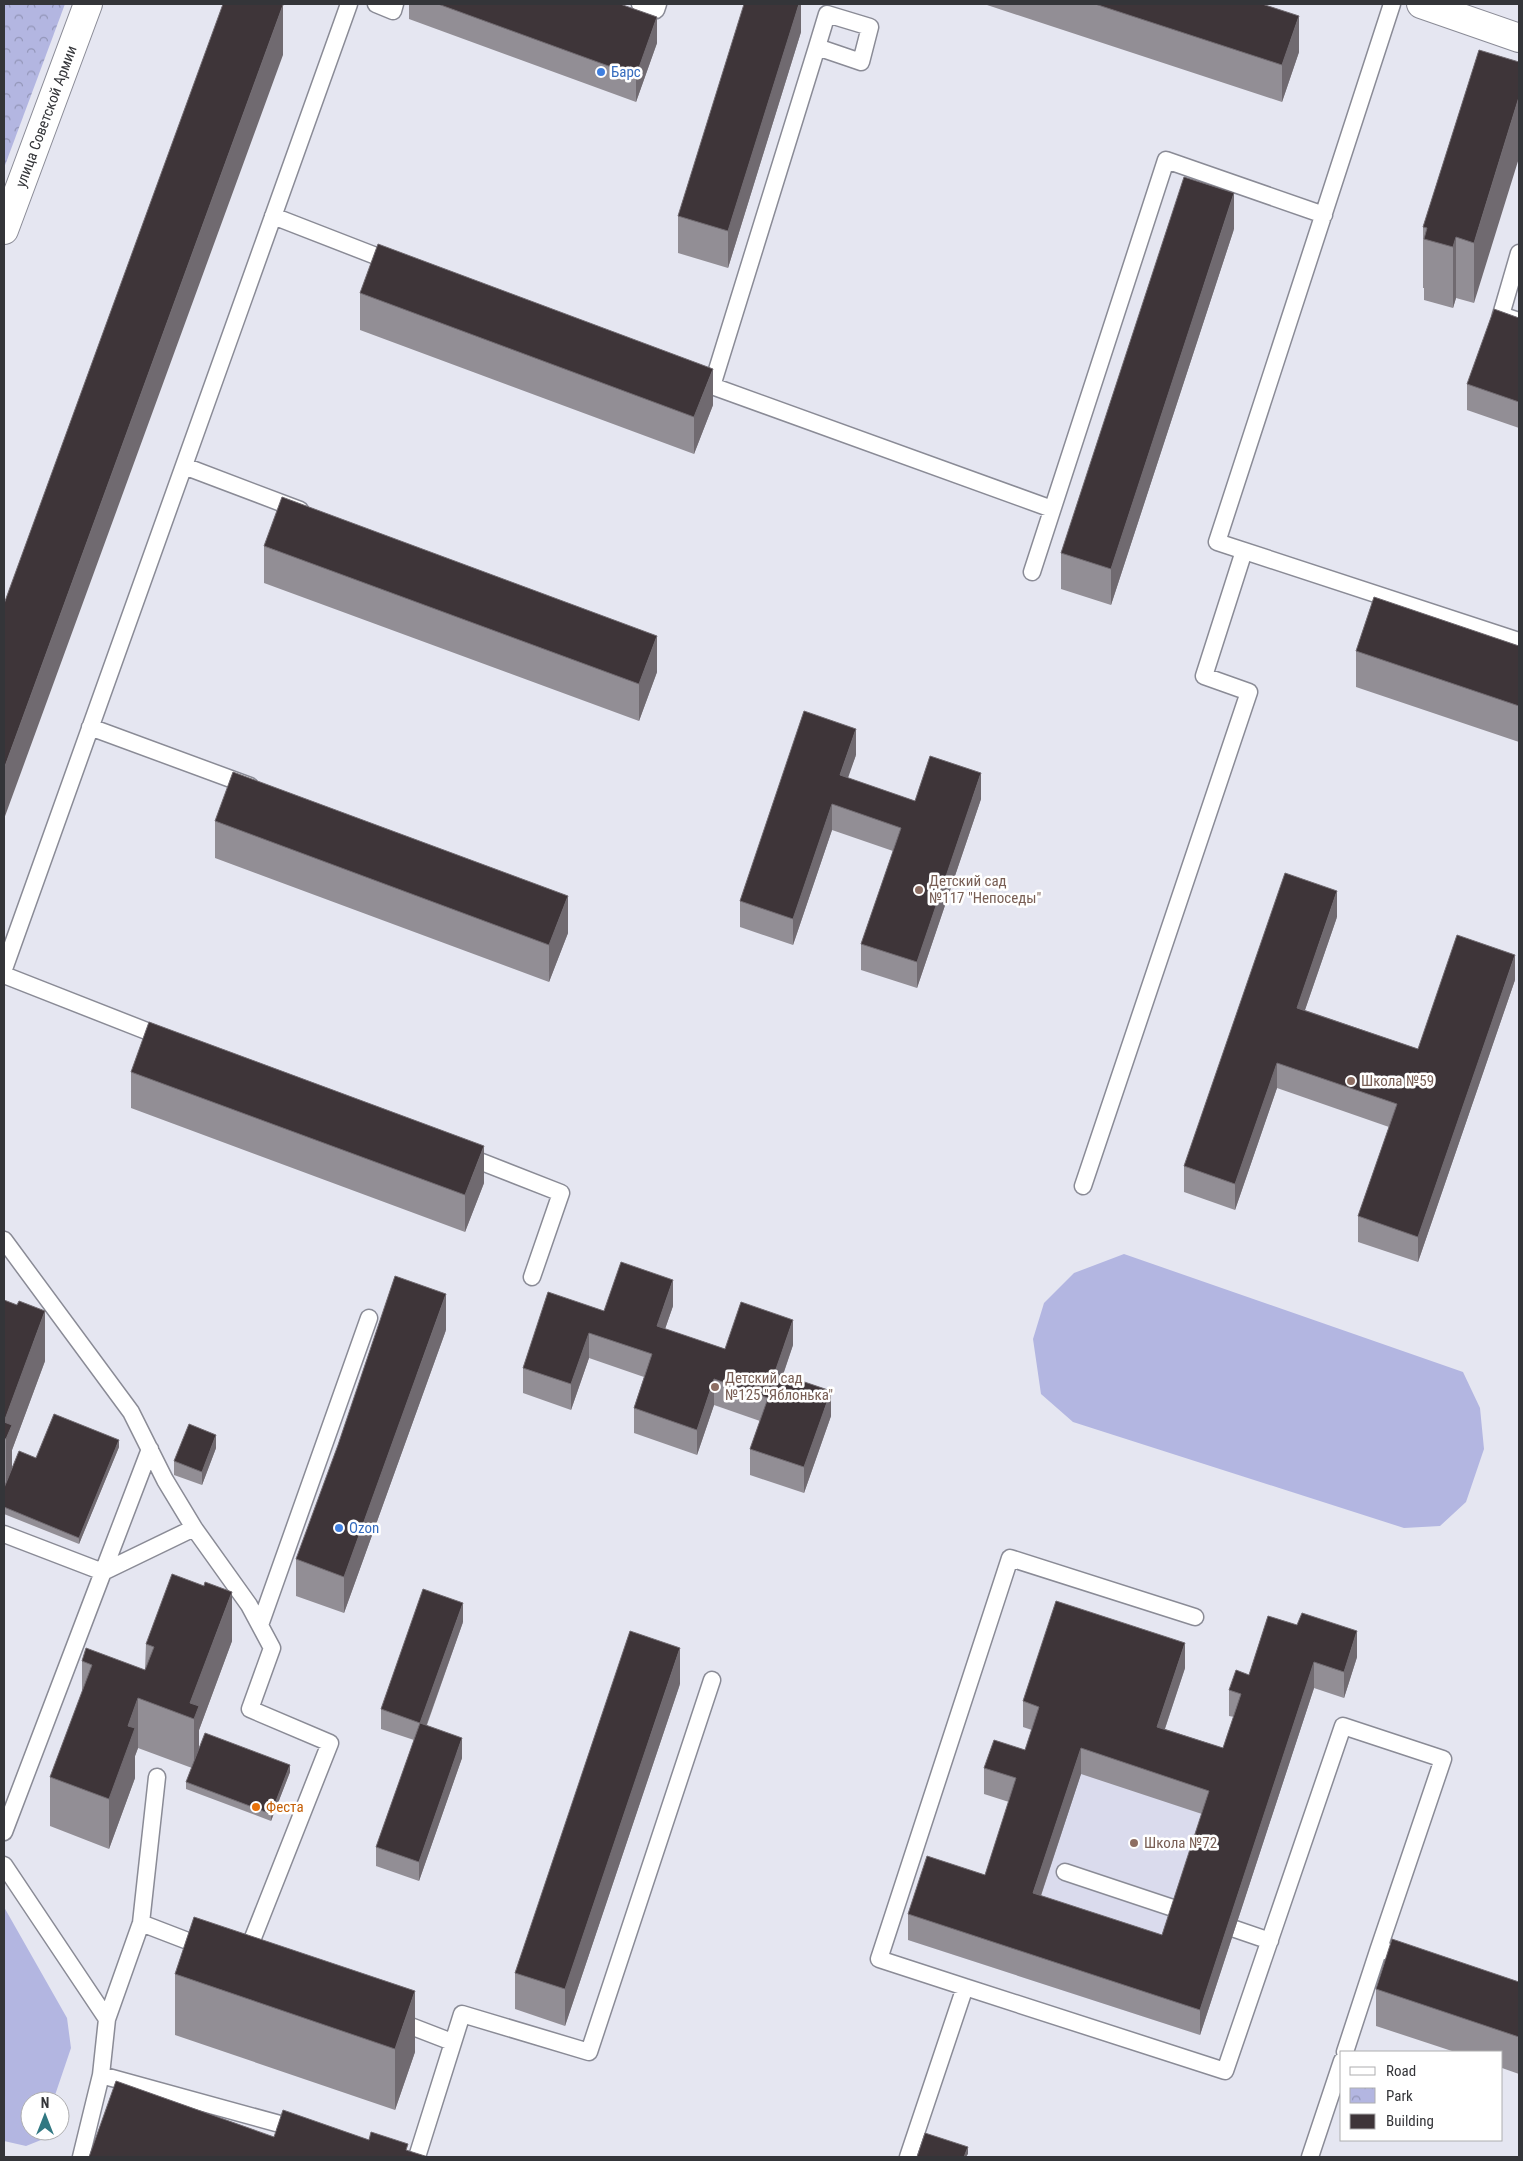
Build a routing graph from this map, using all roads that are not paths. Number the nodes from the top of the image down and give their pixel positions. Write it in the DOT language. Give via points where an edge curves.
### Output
graph roads {
  1 [pos="88,4"];
  2 [pos="349,4"];
  3 [pos="376,4"];
  4 [pos="395,4"];
  5 [pos="640,4"];
  6 [pos="658,4"];
  7 [pos="1392,4"];
  8 [pos="1427,5"];
  9 [pos="1519,38"];
  10 [pos="817,47"];
  11 [pos="1324,215"];
  12 [pos="273,216"];
  13 [pos="4,230"];
  14 [pos="1519,253"];
  15 [pos="410,269"];
  16 [pos="1519,321"];
  17 [pos="676,372"];
  18 [pos="712,386"];
  19 [pos="184,466"];
  20 [pos="1052,509"];
  21 [pos="314,515"];
  22 [pos="1244,551"];
  23 [pos="1032,572"];
  24 [pos="1519,641"];
  25 [pos="90,727"];
  26 [pos="266,792"];
  27 [pos="4,969"];
  28 [pos="4,975"];
  29 [pos="178,1043"];
  30 [pos="453,1151"];
  31 [pos="1082,1186"];
  32 [pos="4,1240"];
  33 [pos="532,1277"];
  34 [pos="369,1318"];
  35 [pos="150,1449"];
  36 [pos="194,1528"];
  37 [pos="4,1534"];
  38 [pos="103,1572"];
  39 [pos="1195,1617"];
  40 [pos="260,1625"];
  41 [pos="712,1680"];
  42 [pos="157,1777"];
  43 [pos="4,1832"];
  44 [pos="4,1865"];
  45 [pos="1065,1872"];
  46 [pos="1179,1910"];
  47 [pos="141,1923"];
  48 [pos="1235,1929"];
  49 [pos="1270,1941"];
  50 [pos="1379,1948"];
  51 [pos="1407,1958"];
  52 [pos="234,1959"];
  53 [pos="261,1969"];
  54 [pos="965,1987"];
  55 [pos="380,2014"];
  56 [pos="107,2019"];
  57 [pos="452,2042"];
  58 [pos="1345,2051"];
  59 [pos="1340,2067"];
  60 [pos="101,2075"];
  61 [pos="313,2133"];
  62 [pos="81,2157"];
  63 [pos="417,2157"];
  64 [pos="908,2157"];
  65 [pos="1310,2157"];
  1 -- 13 [label="street, улица Советской Армии"];
  2 -- 12 [label="lane"];
  3 -- 4 [label="lane" via="393,11"];
  5 -- 6 [label="lane" via="656,10"];
  7 -- 11 [label="lane"];
  8 -- 9 [label="street"];
  10 -- 18 [label="lane"];
  11 -- 20 [label="lane" via="1166,160"];
  11 -- 22 [label="lane" via="1217,542"];
  12 -- 15 [label="lane"];
  12 -- 19 [label="lane"];
  14 -- 16 [label="lane" via="1501,314"];
  17 -- 18 [label="lane"];
  18 -- 20 [label="lane"];
  19 -- 21 [label="lane"];
  19 -- 25 [label="lane"];
  20 -- 23 [label="lane"];
  22 -- 24 [label="lane"];
  22 -- 31 [label="lane" via="1204,676 1249,692"];
  25 -- 26 [label="lane"];
  25 -- 27 [label="lane"];
  28 -- 29 [label="lane"];
  30 -- 33 [label="lane" via="561,1193"];
  32 -- 35 [label="lane" via="131,1412"];
  34 -- 40 [label="lane"];
  35 -- 36 [label="lane"];
  35 -- 38 [label="lane"];
  36 -- 38 [label="lane"];
  36 -- 40 [label="lane"];
  37 -- 38 [label="lane"];
  38 -- 43 [label="lane"];
  39 -- 54 [label="lane" via="1010,1558 879,1959"];
  40 -- 52 [label="lane" via="272,1648 250,1709 330,1743"];
  41 -- 57 [label="lane" via="589,2052 462,2014"];
  42 -- 47 [label="lane"];
  44 -- 56 [label="lane"];
  45 -- 46 [label="lane"];
  47 -- 52 [label="lane"];
  47 -- 56 [label="lane"];
  48 -- 49 [label="lane"];
  49 -- 50 [label="lane" via="1343,1726 1443,1759"];
  49 -- 54 [label="lane" via="1225,2071"];
  50 -- 51 [label="lane"];
  50 -- 58 [label="lane"];
  52 -- 53 [label="lane"];
  54 -- 64 [label="lane"];
  55 -- 57 [label="lane"];
  56 -- 60 [label="lane"];
  57 -- 63 [label="lane"];
  59 -- 65 [label="lane"];
  60 -- 61 [label="lane"];
  60 -- 62 [label="lane"];
}
